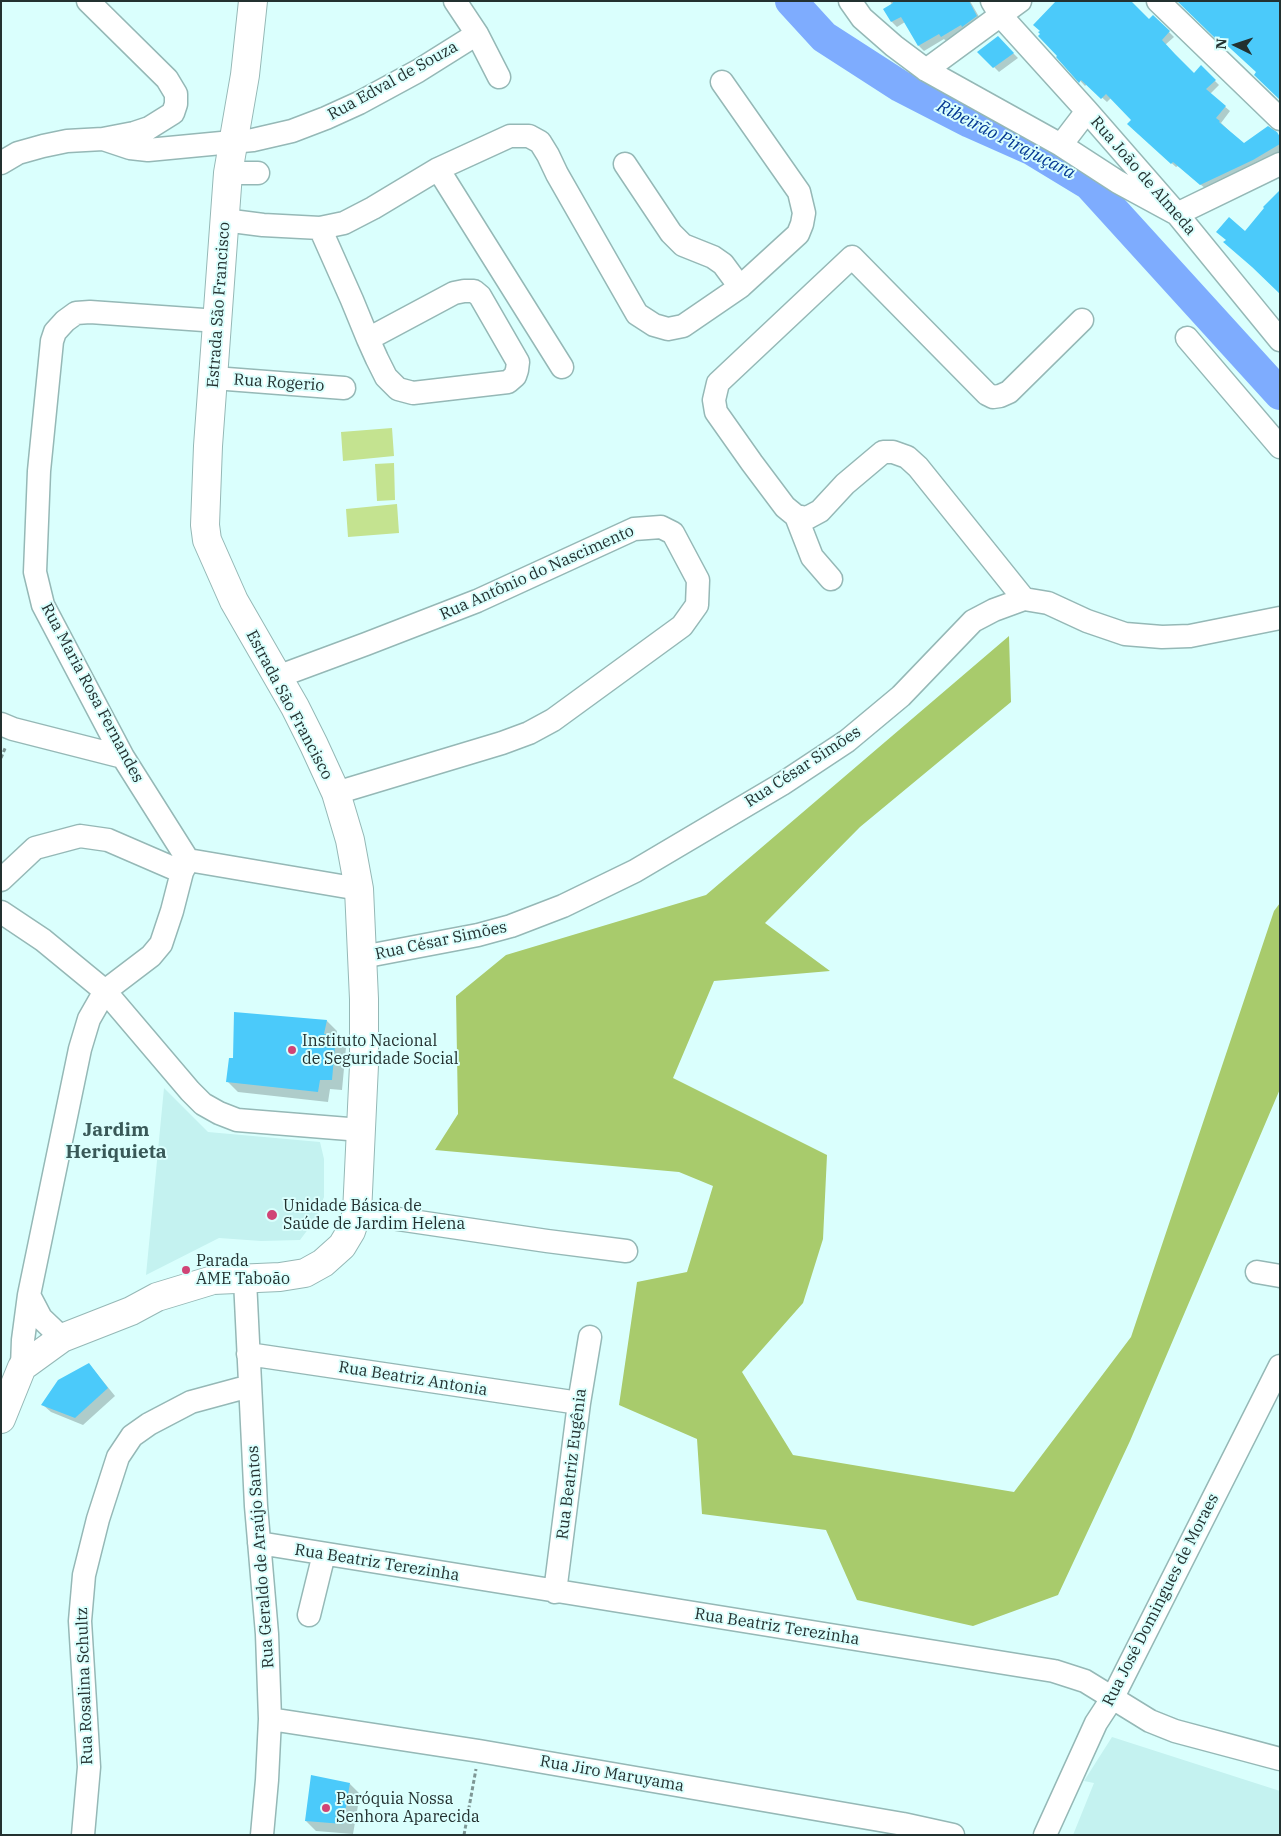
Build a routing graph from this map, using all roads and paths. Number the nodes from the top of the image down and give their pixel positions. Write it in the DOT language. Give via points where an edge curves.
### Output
graph roads {
  1 [pos="88,1"];
  2 [pos="253,1"];
  3 [pos="455,1"];
  4 [pos="850,1"];
  5 [pos="1020,1"];
  6 [pos="1158,1"];
  7 [pos="997,9"];
  8 [pos="477,34"];
  9 [pos="926,70"];
  10 [pos="498,77"];
  11 [pos="722,82"];
  12 [pos="1087,111"];
  13 [pos="1280,119"];
  14 [pos="103,139"];
  15 [pos="232,143"];
  16 [pos="1061,144"];
  17 [pos="1,163"];
  18 [pos="625,164"];
  19 [pos="1280,164"];
  20 [pos="438,169"];
  21 [pos="228,173"];
  22 [pos="258,173"];
  23 [pos="1176,214"];
  24 [pos="224,220"];
  25 [pos="320,228"];
  26 [pos="740,287"];
  27 [pos="1082,320"];
  28 [pos="218,321"];
  29 [pos="1187,338"];
  30 [pos="368,339"];
  31 [pos="1280,340"];
  32 [pos="562,367"];
  33 [pos="214,378"];
  34 [pos="344,388"];
  35 [pos="1280,447"];
  36 [pos="796,516"];
  37 [pos="831,579"];
  38 [pos="1024,599"];
  39 [pos="1280,618"];
  40 [pos="277,677"];
  41 [pos="1,724"];
  42 [pos="123,757"];
  43 [pos="336,793"];
  44 [pos="185,866"];
  45 [pos="1,880"];
  46 [pos="359,889"];
  47 [pos="1,912"];
  48 [pos="362,957"];
  49 [pos="105,991"];
  50 [pos="361,1130"];
  51 [pos="358,1212"];
  52 [pos="626,1251"];
  53 [pos="1257,1272"];
  54 [pos="1280,1276"];
  55 [pos="245,1280"];
  56 [pos="29,1295"];
  57 [pos="590,1337"];
  58 [pos="62,1338"];
  59 [pos="248,1354"];
  60 [pos="1280,1366"];
  61 [pos="22,1367"];
  62 [pos="250,1386"];
  63 [pos="579,1404"];
  64 [pos="1,1419"];
  65 [pos="259,1544"];
  66 [pos="324,1554"];
  67 [pos="555,1592"];
  68 [pos="309,1615"];
  69 [pos="1114,1697"];
  70 [pos="270,1719"];
  71 [pos="479,1751"];
  72 [pos="1280,1759"];
  73 [pos="854,1826"];
  74 [pos="83,1835"];
  75 [pos="262,1835"];
  76 [pos="464,1835"];
  77 [pos="953,1835"];
  78 [pos="1045,1835"];
  1 -- 14 [label="street" via="166,79 176,94 173,113 164,120 134,133"];
  2 -- 15 [label="main road, Estrada São Francisco" via="245,75"];
  3 -- 8 [label="street"];
  4 -- 9 [label="street" via="862,18"];
  5 -- 7 [label="street"];
  6 -- 13 [label="street"];
  7 -- 9 [label="street"];
  7 -- 12 [label="street, Rua João de Almeda"];
  8 -- 10 [label="street"];
  8 -- 15 [label="street, Rua Edval de Souza" via="418,70 326,118 292,131"];
  9 -- 16 [label="street"];
  11 -- 26 [label="street" via="799,192 804,213 798,234"];
  12 -- 16 [label="street"];
  12 -- 23 [label="street, Rua João de Almeda"];
  14 -- 15 [label="street, Rua Edval de Souza" via="148,150"];
  14 -- 17 [label="street" via="43,146 18,153"];
  15 -- 21 [label="main road, Estrada São Francisco"];
  16 -- 23 [label="street" via="1118,182"];
  18 -- 26 [label="street" via="683,246 723,264"];
  19 -- 23 [label="street"];
  20 -- 25 [label="street" via="344,223"];
  20 -- 26 [label="street" via="510,136 529,136 540,142 636,314 654,325 668,329 683,326"];
  20 -- 32 [label="street"];
  21 -- 22 [label="street"];
  21 -- 24 [label="main road, Estrada São Francisco"];
  23 -- 31 [label="street, Rua João de Almeda"];
  24 -- 25 [label="street"];
  24 -- 28 [label="main road, Estrada São Francisco"];
  25 -- 30 [label="street"];
  27 -- 36 [label="street" via="1009,392 994,397 986,394 852,257 718,383 714,400 716,412 742,449 785,507"];
  28 -- 33 [label="main road, Estrada São Francisco"];
  28 -- 42 [label="street, Rua Maria Rosa Fernandes" via="103,312 76,313 64,320 52,342 39,471 35,572 43,605"];
  29 -- 35 [label="street"];
  30 -- 30 [label="street" via="386,377 398,389 413,393 508,382 517,370 518,362 474,291 454,293"];
  33 -- 34 [label="street, Rua Rogerio"];
  33 -- 40 [label="main road, Estrada São Francisco" via="205,511 207,540 234,601"];
  36 -- 37 [label="street" via="812,557"];
  36 -- 38 [label="street" via="807,518 820,510 882,452 907,457"];
  38 -- 39 [label="street" via="1048,603 1125,634 1162,638 1190,636"];
  38 -- 48 [label="street, Rua César Simões" via="973,621 901,696 848,741 635,871 563,906 511,926"];
  40 -- 43 [label="main road, Estrada São Francisco"];
  40 -- 43 [label="street, Rua Antônio do Nascimento" via="477,600 634,529 661,527 673,533 698,580 697,605 682,626 553,720 502,743"];
  41 -- 42 [label="street"];
  42 -- 44 [label="street, Rua Maria Rosa Fernandes"];
  43 -- 46 [label="main road, Estrada São Francisco" via="350,840"];
  44 -- 45 [label="street" via="108,840 80,836 35,848"];
  44 -- 46 [label="street"];
  44 -- 49 [label="street" via="161,944 151,956"];
  46 -- 48 [label="main road, Estrada São Francisco"];
  47 -- 49 [label="street" via="42,940"];
  48 -- 50 [label="main road, Estrada São Francisco" via="364,1065"];
  49 -- 50 [label="street" via="190,1091 219,1113 237,1120"];
  49 -- 56 [label="street" via="89,1019 80,1049"];
  50 -- 51 [label="main road, Estrada São Francisco"];
  51 -- 52 [label="street"];
  51 -- 55 [label="main road, Estrada São Francisco" via="342,1246 323,1263 305,1272"];
  53 -- 54 [label="street"];
  55 -- 58 [label="main road, Estrada São Francisco" via="213,1280 157,1297"];
  55 -- 59 [label="street, Rua Geraldo de Araújo Santos"];
  56 -- 58 [label="street" via="41,1318"];
  56 -- 61 [label="street"];
  57 -- 63 [label="street, Rua Beatriz Eugênia"];
  58 -- 61 [label="main road, Estrada São Francisco"];
  59 -- 62 [label="street, Rua Geraldo de Araújo Santos"];
  59 -- 63 [label="street, Rua Beatriz Antonia"];
  60 -- 69 [label="street, Rua José Domingues de Moraes"];
  61 -- 64 [label="main road"];
  62 -- 65 [label="street, Rua Geraldo de Araújo Santos"];
  62 -- 74 [label="street, Rua Rosalina Schultz" via="191,1402 149,1424 132,1436 118,1457 84,1576 80,1621 89,1767"];
  63 -- 67 [label="street, Rua Beatriz Eugênia"];
  65 -- 66 [label="street, Rua Beatriz Terezinha"];
  65 -- 70 [label="street, Rua Geraldo de Araújo Santos"];
  66 -- 67 [label="street, Rua Beatriz Terezinha"];
  66 -- 68 [label="street"];
  67 -- 69 [label="street, Rua Beatriz Terezinha" via="1054,1672 1085,1681"];
  69 -- 72 [label="street, Rua Beatriz Terezinha" via="1150,1720 1175,1730"];
  69 -- 78 [label="street, Rua José Domingues de Moraes" via="1096,1723"];
  70 -- 71 [label="street, Rua Jiro Maruyama"];
  70 -- 75 [label="street, Rua Geraldo de Araújo Santos"];
  71 -- 73 [label="street, Rua Jiro Maruyama"];
  71 -- 76 [label="path"];
  73 -- 77 [label="street, Rua Jiro Maruyama" via="903,1824"];
}
